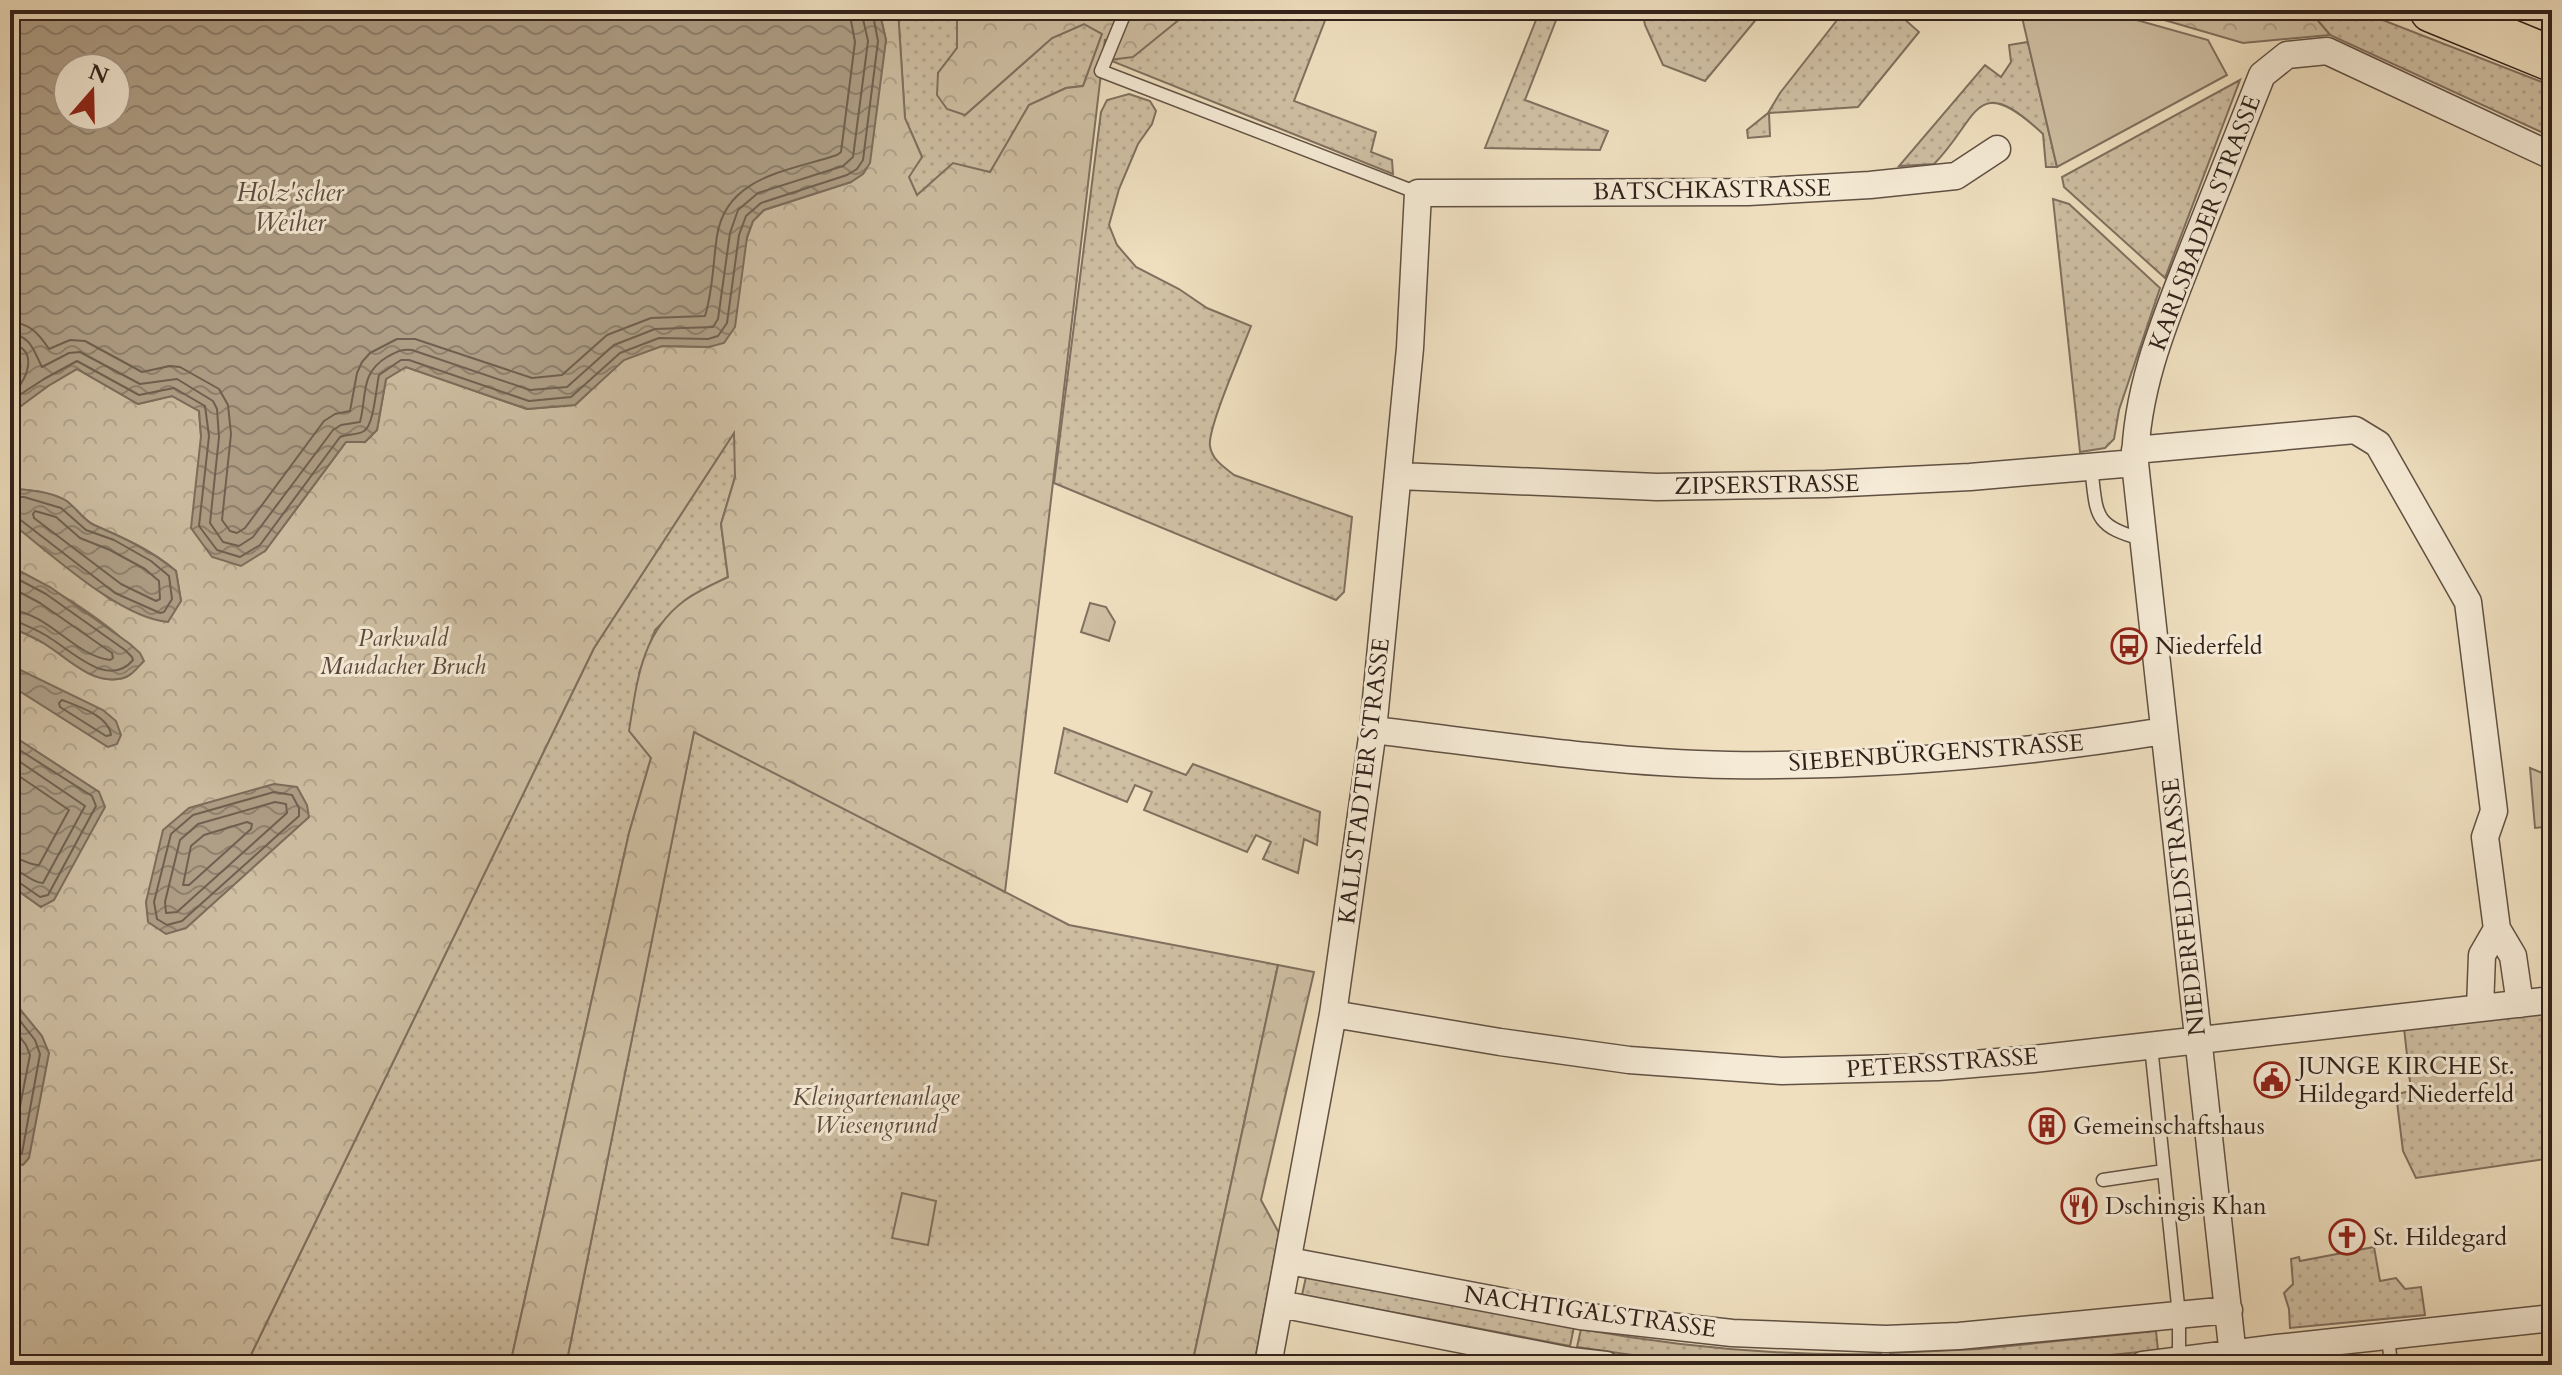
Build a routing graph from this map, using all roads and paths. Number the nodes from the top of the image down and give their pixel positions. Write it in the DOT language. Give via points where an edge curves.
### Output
graph roads {
  1 [pos="1126,10"];
  2 [pos="2432,10"];
  3 [pos="2552,59"];
  4 [pos="1997,149"];
  5 [pos="2552,156"];
  6 [pos="1418,193"];
  7 [pos="2135,456"];
  8 [pos="2091,467"];
  9 [pos="1399,476"];
  10 [pos="2143,539"];
  11 [pos="1373,730"];
  12 [pos="2164,731"];
  13 [pos="2497,929"];
  14 [pos="2552,1000"];
  15 [pos="2520,1004"];
  16 [pos="2480,1008"];
  17 [pos="1333,1014"];
  18 [pos="2199,1040"];
  19 [pos="2151,1046"];
  20 [pos="2164,1171"];
  21 [pos="2103,1180"];
  22 [pos="1289,1261"];
  23 [pos="1280,1304"];
  24 [pos="2229,1310"];
  25 [pos="2179,1315"];
  26 [pos="2552,1318"];
  27 [pos="2388,1336"];
  28 [pos="2233,1359"];
  29 [pos="2176,1363"];
  30 [pos="1268,1365"];
  31 [pos="1606,1365"];
  32 [pos="2143,1365"];
  33 [pos="2391,1365"];
  1 -- 6 [label="lane" via="1101,71"];
  2 -- 3 [label="highway"];
  4 -- 6 [label="street, BATSCHKASTRASSE" via="1956,176 1870,185 1748,192"];
  5 -- 7 [label="street, KARLSBADER STRASSE" via="2327,51 2287,55 2262,75 2175,293 2144,384"];
  6 -- 9 [label="street, KALLSTADTER STRASSE"];
  7 -- 8 [label="street, ZIPSERSTRASSE"];
  7 -- 10 [label="street, NIEDERFELDSTRASSE"];
  7 -- 13 [label="street, ZIPSERSTRASSE" via="2355,430 2378,444 2468,602 2494,811 2485,837"];
  8 -- 9 [label="street, ZIPSERSTRASSE" via="1826,484 1657,487"];
  8 -- 10 [label="lane" via="2101,520 2119,533"];
  9 -- 11 [label="street, KALLSTADTER STRASSE"];
  10 -- 12 [label="street, NIEDERFELDSTRASSE"];
  11 -- 12 [label="street, SIEBENBÜRGENSTRASSE" via="1601,757 1728,765 1877,762"];
  11 -- 17 [label="street, KALLSTADTER STRASSE"];
  12 -- 18 [label="street, NIEDERFELDSTRASSE"];
  13 -- 15 [label="street" via="2513,956"];
  13 -- 16 [label="street" via="2482,955"];
  14 -- 15 [label="street, PETERSSTRASSE"];
  15 -- 16 [label="street, PETERSSTRASSE"];
  16 -- 18 [label="street, PETERSSTRASSE"];
  17 -- 19 [label="street, PETERSSTRASSE" via="1629,1060 1782,1071 1938,1067"];
  17 -- 22 [label="street, KALLSTADTER STRASSE"];
  18 -- 19 [label="street, PETERSSTRASSE"];
  18 -- 24 [label="street, NIEDERFELDSTRASSE"];
  19 -- 20 [label="lane, NIEDERFELDSTRASSE"];
  20 -- 21 [label="lane"];
  20 -- 25 [label="lane, NIEDERFELDSTRASSE"];
  22 -- 23 [label="street, KALLSTADTER STRASSE"];
  22 -- 25 [label="street, NACHTIGALSTRASSE" via="1580,1316 1732,1333 1886,1339"];
  23 -- 30 [label="street, KALLSTADTER STRASSE"];
  23 -- 31 [label="street, NACHTIGALSTRASSE"];
  24 -- 25 [label="street, NACHTIGALSTRASSE"];
  24 -- 28 [label="street, NIEDERFELDSTRASSE"];
  25 -- 29 [label="lane, NIEDERFELDSTRASSE"];
  26 -- 27 [label="street"];
  27 -- 28 [label="street"];
  27 -- 33 [label="lane"];
  28 -- 29 [label="street"];
  29 -- 32 [label="street"];
}
